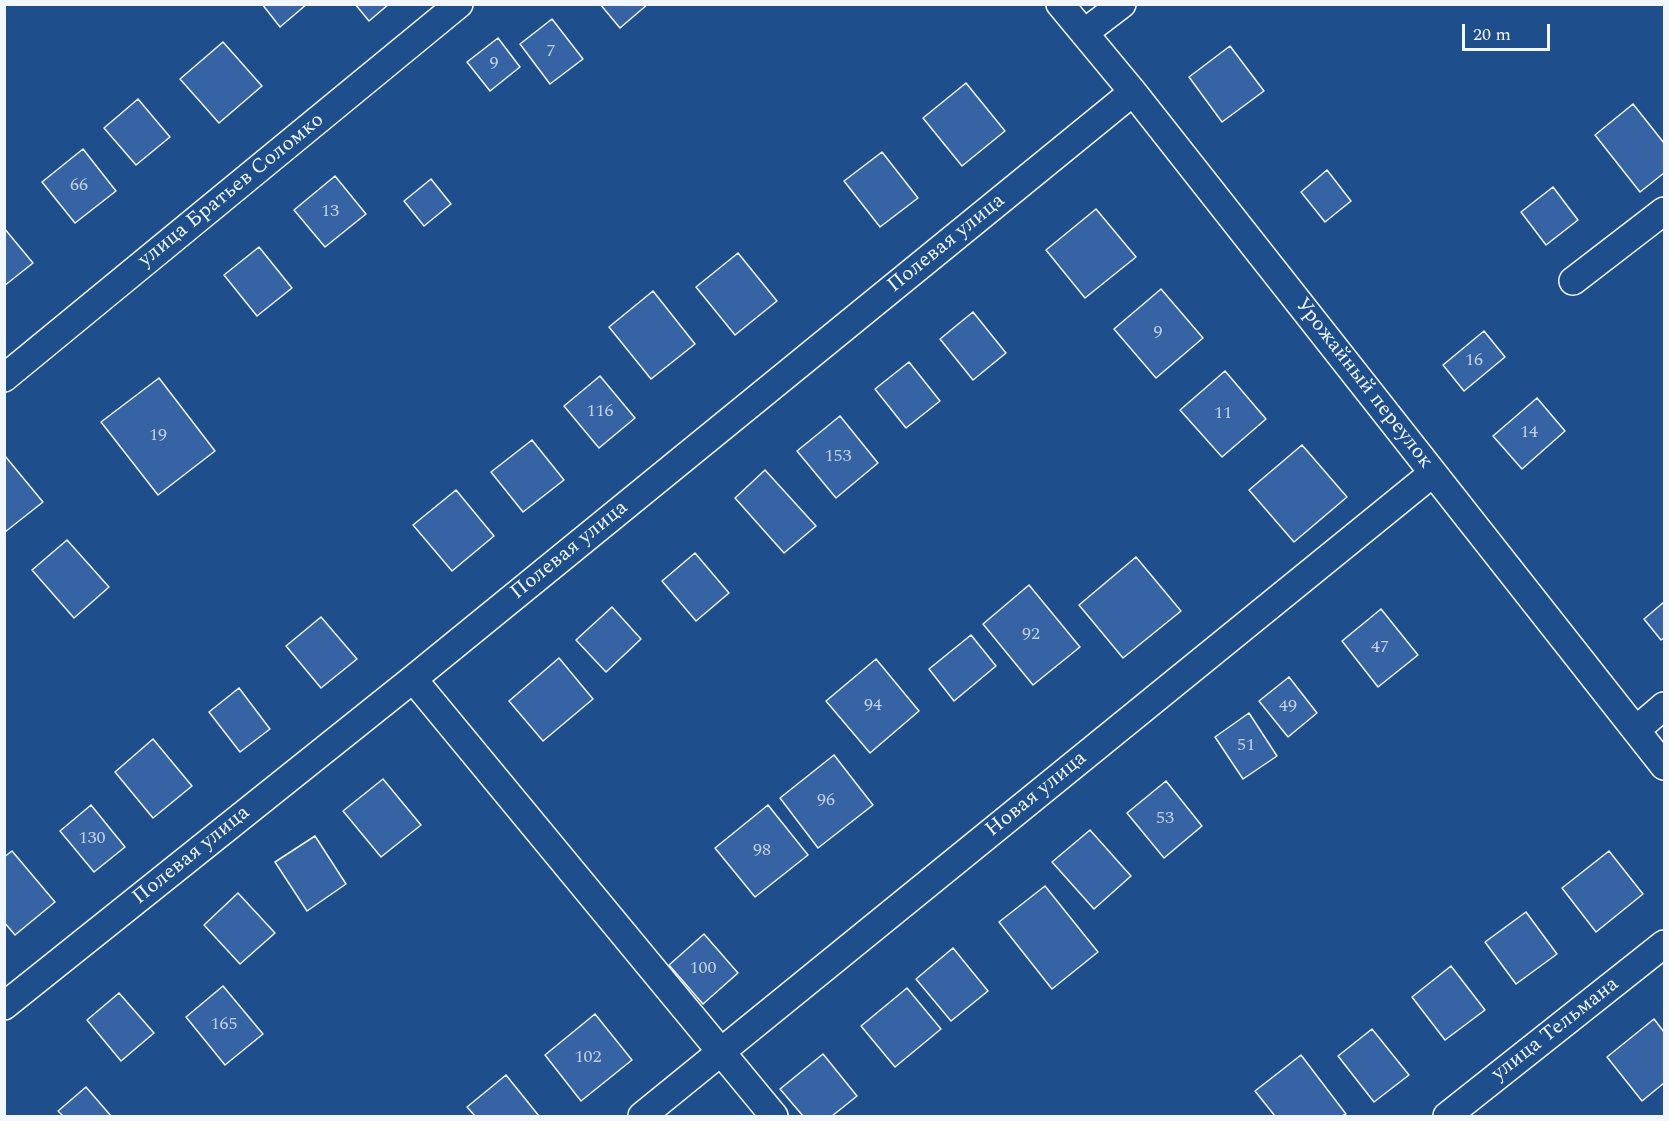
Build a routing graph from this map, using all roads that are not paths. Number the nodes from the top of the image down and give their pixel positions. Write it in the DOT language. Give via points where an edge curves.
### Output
graph roads {
  1 [pos="459,4"];
  2 [pos="1060,4"];
  3 [pos="1122,4"];
  4 [pos="1084,33"];
  5 [pos="1133,92"];
  6 [pos="1665,212"];
  7 [pos="1573,281"];
  8 [pos="4,378"];
  9 [pos="1433,473"];
  10 [pos="413,679"];
  11 [pos="1665,706"];
  12 [pos="1636,730"];
  13 [pos="1665,766"];
  14 [pos="1665,944"];
  15 [pos="4,1006"];
  16 [pos="721,1052"];
  17 [pos="642,1116"];
  18 [pos="774,1116"];
  19 [pos="1447,1116"];
  1 -- 8 [label="street, улица Братьев Соломко"];
  2 -- 4 [label="street, Урожайный переулок"];
  3 -- 4 [label="street"];
  4 -- 5 [label="street, Урожайный переулок"];
  5 -- 9 [label="street, Урожайный переулок"];
  5 -- 10 [label="street, Полевая улица"];
  6 -- 7 [label="street"];
  9 -- 12 [label="street, Урожайный переулок"];
  9 -- 16 [label="street, Новая улица"];
  10 -- 15 [label="street, Полевая улица"];
  10 -- 16 [label="street"];
  11 -- 12 [label="street"];
  12 -- 13 [label="street, Урожайный переулок"];
  14 -- 19 [label="street, улица Тельмана"];
  16 -- 17 [label="street, Новая улица"];
  16 -- 18 [label="street"];
}
